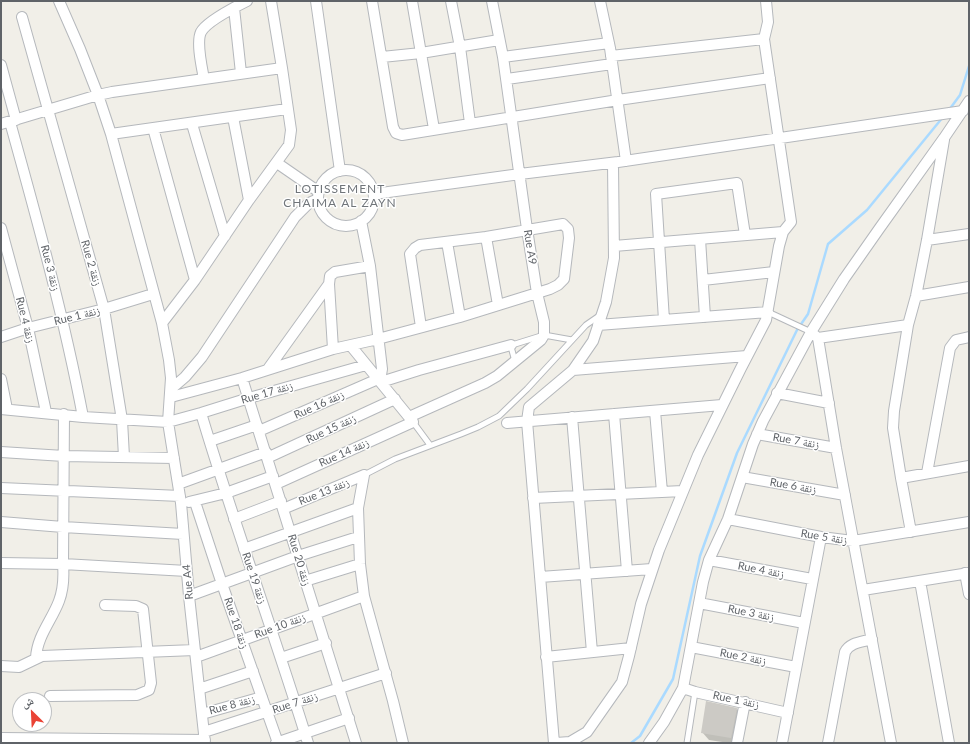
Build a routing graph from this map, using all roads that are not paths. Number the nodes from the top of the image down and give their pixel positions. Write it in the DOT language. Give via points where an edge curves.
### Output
graph roads {
  1 [pos="59,1"];
  2 [pos="247,1"];
  3 [pos="271,1"];
  4 [pos="316,1"];
  5 [pos="372,1"];
  6 [pos="412,1"];
  7 [pos="452,1"];
  8 [pos="492,1"];
  9 [pos="600,1"];
  10 [pos="766,1"];
  11 [pos="234,8"];
  12 [pos="22,17"];
  13 [pos="764,39"];
  14 [pos="500,40"];
  15 [pos="609,43"];
  16 [pos="460,47"];
  17 [pos="421,53"];
  18 [pos="382,57"];
  19 [pos="503,57"];
  20 [pos="612,60"];
  21 [pos="1,65"];
  22 [pos="282,68"];
  23 [pos="241,73"];
  24 [pos="770,78"];
  25 [pos="204,79"];
  26 [pos="507,79"];
  27 [pos="98,95"];
  28 [pos="618,100"];
  29 [pos="969,101"];
  30 [pos="287,109"];
  31 [pos="48,110"];
  32 [pos="963,111"];
  33 [pos="232,118"];
  34 [pos="512,118"];
  35 [pos="9,122"];
  36 [pos="470,123"];
  37 [pos="192,124"];
  38 [pos="153,128"];
  39 [pos="434,129"];
  40 [pos="111,134"];
  41 [pos="779,138"];
  42 [pos="944,138"];
  43 [pos="626,161"];
  44 [pos="277,163"];
  45 [pos="613,163"];
  46 [pos="340,171"];
  47 [pos="520,174"];
  48 [pos="374,194"];
  49 [pos="318,195"];
  50 [pos="249,200"];
  51 [pos="361,221"];
  52 [pos="1,228"];
  53 [pos="527,229"];
  54 [pos="782,232"];
  55 [pos="969,234"];
  56 [pos="745,235"];
  57 [pos="225,236"];
  58 [pos="486,237"];
  59 [pos="700,239"];
  60 [pos="927,240"];
  61 [pos="447,242"];
  62 [pos="659,243"];
  63 [pos="614,246"];
  64 [pos="370,266"];
  65 [pos="774,272"];
  66 [pos="195,280"];
  67 [pos="702,280"];
  68 [pos="329,284"];
  69 [pos="969,287"];
  70 [pos="537,292"];
  71 [pos="153,294"];
  72 [pos="916,296"];
  73 [pos="498,305"];
  74 [pos="104,309"];
  75 [pos="768,312"];
  76 [pos="602,314"];
  77 [pos="460,317"];
  78 [pos="705,317"];
  79 [pos="63,319"];
  80 [pos="664,320"];
  81 [pos="162,323"];
  82 [pos="598,325"];
  83 [pos="908,325"];
  84 [pos="421,327"];
  85 [pos="28,328"];
  86 [pos="544,335"];
  87 [pos="815,335"];
  88 [pos="1,337"];
  89 [pos="969,337"];
  90 [pos="378,339"];
  91 [pos="572,340"];
  92 [pos="351,346"];
  93 [pos="511,346"];
  94 [pos="333,349"];
  95 [pos="747,356"];
  96 [pos="515,361"];
  97 [pos="366,365"];
  98 [pos="268,369"];
  99 [pos="573,370"];
  100 [pos="242,378"];
  101 [pos="1,379"];
  102 [pos="380,380"];
  103 [pos="171,393"];
  104 [pos="777,393"];
  105 [pos="249,398"];
  106 [pos="395,399"];
  107 [pos="829,403"];
  108 [pos="722,405"];
  109 [pos="4,409"];
  110 [pos="655,411"];
  111 [pos="46,412"];
  112 [pos="201,413"];
  113 [pos="64,414"];
  114 [pos="614,414"];
  115 [pos="83,417"];
  116 [pos="572,418"];
  117 [pos="122,420"];
  118 [pos="411,420"];
  119 [pos="527,421"];
  120 [pos="168,422"];
  121 [pos="507,423"];
  122 [pos="258,428"];
  123 [pos="757,434"];
  124 [pos="210,441"];
  125 [pos="430,445"];
  126 [pos="836,448"];
  127 [pos="1,452"];
  128 [pos="266,455"];
  129 [pos="64,456"];
  130 [pos="124,457"];
  131 [pos="174,458"];
  132 [pos="969,466"];
  133 [pos="219,469"];
  134 [pos="927,473"];
  135 [pos="364,475"];
  136 [pos="742,477"];
  137 [pos="901,478"];
  138 [pos="274,480"];
  139 [pos="178,484"];
  140 [pos="1,488"];
  141 [pos="64,490"];
  142 [pos="683,490"];
  143 [pos="662,492"];
  144 [pos="226,493"];
  145 [pos="620,494"];
  146 [pos="844,495"];
  147 [pos="579,496"];
  148 [pos="533,498"];
  149 [pos="180,499"];
  150 [pos="195,502"];
  151 [pos="282,505"];
  152 [pos="358,508"];
  153 [pos="234,519"];
  154 [pos="728,519"];
  155 [pos="1,522"];
  156 [pos="969,522"];
  157 [pos="63,527"];
  158 [pos="290,532"];
  159 [pos="911,532"];
  160 [pos="183,534"];
  161 [pos="358,537"];
  162 [pos="821,537"];
  163 [pos="853,541"];
  164 [pos="244,549"];
  165 [pos="298,556"];
  166 [pos="709,560"];
  167 [pos="1,563"];
  168 [pos="63,564"];
  169 [pos="360,564"];
  170 [pos="652,570"];
  171 [pos="187,571"];
  172 [pos="627,571"];
  173 [pos="252,573"];
  174 [pos="967,573"];
  175 [pos="585,574"];
  176 [pos="540,577"];
  177 [pos="812,580"];
  178 [pos="305,581"];
  179 [pos="920,581"];
  180 [pos="222,584"];
  181 [pos="863,590"];
  182 [pos="969,594"];
  183 [pos="189,596"];
  184 [pos="364,596"];
  185 [pos="699,603"];
  186 [pos="105,605"];
  187 [pos="315,613"];
  188 [pos="804,623"];
  189 [pos="271,629"];
  190 [pos="872,639"];
  191 [pos="242,641"];
  192 [pos="326,643"];
  193 [pos="691,647"];
  194 [pos="631,648"];
  195 [pos="148,652"];
  196 [pos="592,652"];
  197 [pos="196,653"];
  198 [pos="546,657"];
  199 [pos="36,658"];
  200 [pos="281,658"];
  201 [pos="1,666"];
  202 [pos="796,667"];
  203 [pos="253,671"];
  204 [pos="386,673"];
  205 [pos="683,688"];
  206 [pos="199,689"];
  207 [pos="339,689"];
  208 [pos="695,692"];
  209 [pos="52,696"];
  210 [pos="262,697"];
  211 [pos="745,702"];
  212 [pos="296,703"];
  213 [pos="268,712"];
  214 [pos="788,712"];
  215 [pos="202,714"];
  216 [pos="348,718"];
  217 [pos="1,738"];
  218 [pos="205,738"];
  219 [pos="307,738"];
  220 [pos="123,741"];
  221 [pos="278,743"];
  222 [pos="356,743"];
  223 [pos="403,743"];
  224 [pos="555,743"];
  225 [pos="649,743"];
  226 [pos="687,743"];
  227 [pos="737,743"];
  228 [pos="782,743"];
  229 [pos="828,743"];
  230 [pos="891,743"];
  231 [pos="949,743"];
  1 -- 27 [label="street, Rue A4"];
  2 -- 11 [label="street"];
  3 -- 22 [label="street"];
  4 -- 46 [label="street"];
  5 -- 18 [label="street"];
  6 -- 17 [label="street"];
  7 -- 16 [label="street"];
  8 -- 14 [label="street, Rue A9"];
  9 -- 15 [label="street"];
  10 -- 13 [label="street" via="768,22"];
  11 -- 23 [label="street"];
  11 -- 25 [label="street" via="214,20 201,32 199,40"];
  12 -- 31 [label="street"];
  13 -- 20 [label="street"];
  13 -- 24 [label="street"];
  14 -- 16 [label="street"];
  14 -- 19 [label="street, Rue A9"];
  15 -- 19 [label="street"];
  15 -- 20 [label="street"];
  16 -- 17 [label="street"];
  16 -- 36 [label="street"];
  17 -- 18 [label="street"];
  17 -- 39 [label="street"];
  18 -- 39 [label="street" via="394,131 402,135"];
  19 -- 26 [label="street, Rue A9"];
  20 -- 26 [label="street"];
  20 -- 28 [label="street"];
  21 -- 35 [label="street"];
  22 -- 23 [label="street"];
  22 -- 30 [label="street"];
  23 -- 25 [label="street"];
  24 -- 28 [label="street"];
  24 -- 41 [label="street"];
  25 -- 27 [label="street"];
  26 -- 34 [label="street, Rue A9"];
  27 -- 31 [label="street"];
  27 -- 40 [label="street, Rue A4"];
  28 -- 34 [label="street"];
  28 -- 43 [label="street"];
  29 -- 32 [label="street"];
  30 -- 33 [label="street"];
  30 -- 44 [label="street" via="291,136 289,145"];
  31 -- 35 [label="street"];
  31 -- 74 [label="street, Rue 2 زنقة"];
  32 -- 41 [label="street"];
  32 -- 42 [label="street"];
  33 -- 37 [label="street"];
  33 -- 50 [label="street"];
  34 -- 36 [label="street"];
  34 -- 47 [label="street, Rue A9"];
  35 -- 79 [label="street, Rue 3 زنقة"];
  36 -- 39 [label="street"];
  37 -- 38 [label="street"];
  37 -- 57 [label="street"];
  38 -- 40 [label="street"];
  38 -- 66 [label="street"];
  40 -- 71 [label="street, Rue A4"];
  41 -- 43 [label="street"];
  41 -- 54 [label="street" via="790,222"];
  42 -- 60 [label="street"];
  42 -- 87 [label="street" via="844,279"];
  43 -- 45 [label="street"];
  44 -- 49 [label="street"];
  44 -- 50 [label="street"];
  45 -- 47 [label="street"];
  45 -- 63 [label="street"];
  46 -- 48 [label="street" via="358,172 371,185"];
  46 -- 49 [label="street" via="326,178"];
  47 -- 48 [label="street"];
  47 -- 53 [label="street, Rue A9"];
  48 -- 51 [label="street" via="371,209"];
  49 -- 51 [label="street" via="322,211 330,220 345,226"];
  49 -- 103 [label="street" via="295,217 202,356"];
  50 -- 57 [label="street"];
  51 -- 64 [label="street"];
  52 -- 85 [label="street, Rue 4 زنقة"];
  53 -- 58 [label="street"];
  53 -- 70 [label="street, Rue A9"];
  53 -- 70 [label="street" via="563,224 569,232 564,279 554,287"];
  54 -- 56 [label="street"];
  54 -- 65 [label="street"];
  55 -- 60 [label="street"];
  56 -- 59 [label="street"];
  56 -- 62 [label="street" via="737,183 656,194"];
  57 -- 66 [label="street"];
  58 -- 61 [label="street"];
  58 -- 73 [label="street"];
  59 -- 62 [label="street"];
  59 -- 67 [label="street"];
  60 -- 72 [label="street"];
  61 -- 77 [label="street"];
  61 -- 84 [label="street" via="420,245 410,254"];
  62 -- 63 [label="street"];
  62 -- 80 [label="street"];
  63 -- 76 [label="street" via="614,258"];
  64 -- 68 [label="street" via="335,272 330,276"];
  64 -- 90 [label="street"];
  65 -- 67 [label="street"];
  65 -- 75 [label="street"];
  66 -- 81 [label="street"];
  67 -- 78 [label="street"];
  68 -- 94 [label="street"];
  68 -- 98 [label="street"];
  69 -- 72 [label="street"];
  70 -- 73 [label="street"];
  70 -- 86 [label="street, Rue A9" via="544,322"];
  71 -- 74 [label="street, Rue 1 زنقة"];
  71 -- 81 [label="street, Rue A4"];
  72 -- 83 [label="street"];
  73 -- 77 [label="street"];
  74 -- 79 [label="street, Rue 1 زنقة"];
  74 -- 117 [label="street, Rue 2 زنقة"];
  75 -- 78 [label="street"];
  75 -- 87 [label="lane"];
  75 -- 95 [label="street"];
  76 -- 82 [label="street"];
  76 -- 91 [label="lane" via="586,325"];
  77 -- 84 [label="street"];
  78 -- 80 [label="street"];
  79 -- 85 [label="street, Rue 1 زنقة"];
  79 -- 115 [label="street, Rue 3 زنقة"];
  80 -- 82 [label="street"];
  81 -- 103 [label="street, Rue A4" via="169,360"];
  82 -- 99 [label="street" via="593,341"];
  83 -- 87 [label="street"];
  83 -- 137 [label="street" via="895,399 894,421"];
  84 -- 90 [label="street"];
  85 -- 88 [label="street, Rue 1 زنقة"];
  85 -- 111 [label="street, Rue 4 زنقة"];
  86 -- 91 [label="lane"];
  86 -- 93 [label="lane"];
  86 -- 96 [label="street"];
  87 -- 104 [label="street"];
  87 -- 107 [label="street"];
  89 -- 134 [label="street" via="956,340 950,348"];
  90 -- 92 [label="street"];
  90 -- 102 [label="street" via="382,369"];
  91 -- 125 [label="lane" via="499,416 478,427"];
  92 -- 94 [label="street"];
  92 -- 97 [label="street"];
  93 -- 96 [label="lane"];
  93 -- 102 [label="street, Rue 16 زنقة"];
  94 -- 98 [label="street"];
  95 -- 99 [label="street"];
  95 -- 108 [label="street"];
  96 -- 118 [label="street" via="485,383"];
  97 -- 102 [label="street"];
  97 -- 105 [label="street, Rue 17 زنقة"];
  98 -- 100 [label="street"];
  99 -- 119 [label="street" via="529,407"];
  100 -- 103 [label="street"];
  100 -- 105 [label="street, Rue 20 زنقة"];
  101 -- 109 [label="street"];
  102 -- 106 [label="street"];
  102 -- 122 [label="street, Rue 16 زنقة"];
  103 -- 120 [label="street, Rue A4"];
  104 -- 107 [label="street"];
  104 -- 123 [label="street"];
  105 -- 112 [label="street, Rue 17 زنقة"];
  105 -- 122 [label="street, Rue 20 زنقة"];
  106 -- 118 [label="street"];
  106 -- 128 [label="street, Rue 15 زنقة"];
  107 -- 126 [label="street"];
  108 -- 110 [label="street"];
  108 -- 142 [label="street"];
  109 -- 111 [label="street, Rue 17 زنقة"];
  110 -- 114 [label="street"];
  110 -- 143 [label="street"];
  111 -- 113 [label="street, Rue 17 زنقة"];
  112 -- 120 [label="street, Rue 17 زنقة"];
  112 -- 124 [label="street, Rue 19 زنقة"];
  113 -- 115 [label="street, Rue 17 زنقة"];
  113 -- 129 [label="street"];
  114 -- 116 [label="street"];
  114 -- 145 [label="street"];
  115 -- 117 [label="street, Rue 17 زنقة"];
  116 -- 119 [label="street"];
  116 -- 147 [label="street"];
  117 -- 120 [label="street, Rue 17 زنقة"];
  117 -- 130 [label="street, Rue 2 زنقة"];
  118 -- 125 [label="lane"];
  118 -- 138 [label="street, Rue 14 زنقة"];
  119 -- 121 [label="street"];
  119 -- 148 [label="street"];
  120 -- 131 [label="street, Rue A4"];
  122 -- 124 [label="street, Rue 16 زنقة"];
  122 -- 128 [label="street, Rue 20 زنقة"];
  123 -- 126 [label="street, Rue 7 زنقة"];
  123 -- 136 [label="street"];
  124 -- 133 [label="street, Rue 19 زنقة"];
  125 -- 135 [label="lane"];
  126 -- 146 [label="street"];
  127 -- 129 [label="street"];
  128 -- 133 [label="street, Rue 15 زنقة"];
  128 -- 138 [label="street, Rue 20 زنقة"];
  129 -- 130 [label="street"];
  129 -- 141 [label="street"];
  130 -- 131 [label="street"];
  131 -- 139 [label="street, Rue A4"];
  132 -- 134 [label="street"];
  133 -- 139 [label="street, Rue 15 زنقة"];
  133 -- 144 [label="street, Rue 19 زنقة"];
  134 -- 137 [label="street"];
  135 -- 151 [label="street, Rue 13 زنقة"];
  135 -- 152 [label="street"];
  136 -- 146 [label="street, Rue 6 زنقة"];
  136 -- 154 [label="street"];
  137 -- 159 [label="street"];
  138 -- 144 [label="street, Rue 14 زنقة"];
  138 -- 151 [label="street, Rue 20 زنقة"];
  139 -- 149 [label="street, Rue A4"];
  140 -- 141 [label="street, Rue 14 زنقة"];
  141 -- 149 [label="street, Rue 14 زنقة"];
  141 -- 157 [label="street"];
  142 -- 143 [label="street"];
  142 -- 170 [label="street"];
  143 -- 145 [label="street"];
  144 -- 150 [label="street, Rue 14 زنقة"];
  144 -- 153 [label="street, Rue 19 زنقة"];
  145 -- 147 [label="street"];
  145 -- 172 [label="street"];
  146 -- 163 [label="street"];
  147 -- 148 [label="street"];
  147 -- 175 [label="street"];
  148 -- 176 [label="street"];
  149 -- 150 [label="street, Rue 14 زنقة"];
  149 -- 160 [label="street, Rue A4"];
  150 -- 180 [label="street, Rue 18 زنقة"];
  151 -- 153 [label="street, Rue 13 زنقة"];
  151 -- 158 [label="street, Rue 20 زنقة"];
  152 -- 158 [label="street"];
  152 -- 161 [label="street"];
  153 -- 164 [label="street, Rue 19 زنقة"];
  154 -- 162 [label="street, Rue 5 زنقة"];
  154 -- 166 [label="street"];
  155 -- 157 [label="street"];
  156 -- 159 [label="street, Rue 5 زنقة"];
  157 -- 160 [label="street"];
  157 -- 168 [label="street"];
  158 -- 164 [label="street"];
  158 -- 165 [label="street, Rue 20 زنقة"];
  159 -- 163 [label="street, Rue 5 زنقة"];
  160 -- 171 [label="street, Rue A4"];
  161 -- 165 [label="street"];
  161 -- 169 [label="street"];
  162 -- 163 [label="street, Rue 5 زنقة"];
  162 -- 177 [label="street"];
  163 -- 181 [label="street"];
  164 -- 173 [label="street, Rue 19 زنقة"];
  165 -- 173 [label="street"];
  165 -- 178 [label="street, Rue 20 زنقة"];
  166 -- 177 [label="street, Rue 4 زنقة"];
  166 -- 185 [label="street"];
  167 -- 168 [label="street"];
  168 -- 171 [label="street"];
  168 -- 199 [label="street" via="64,584 60,600 39,640"];
  169 -- 178 [label="street"];
  169 -- 184 [label="street"];
  170 -- 172 [label="street"];
  170 -- 194 [label="street"];
  171 -- 183 [label="street, Rue A4"];
  172 -- 175 [label="street"];
  173 -- 180 [label="street"];
  173 -- 189 [label="street, Rue 19 زنقة"];
  174 -- 179 [label="street"];
  174 -- 182 [label="street"];
  175 -- 176 [label="street"];
  175 -- 196 [label="street"];
  176 -- 198 [label="street"];
  177 -- 188 [label="street"];
  178 -- 187 [label="street, Rue 20 زنقة"];
  179 -- 181 [label="street"];
  179 -- 231 [label="street"];
  180 -- 183 [label="street"];
  180 -- 191 [label="street, Rue 18 زنقة"];
  181 -- 190 [label="street"];
  183 -- 197 [label="street, Rue A4"];
  184 -- 187 [label="street, Rue 10 زنقة"];
  184 -- 204 [label="street"];
  185 -- 188 [label="street, Rue 3 زنقة"];
  185 -- 193 [label="street"];
  186 -- 195 [label="street" via="136,606 143,609"];
  187 -- 189 [label="street, Rue 10 زنقة"];
  187 -- 192 [label="street, Rue 20 زنقة"];
  188 -- 202 [label="street"];
  189 -- 191 [label="street, Rue 10 زنقة"];
  189 -- 200 [label="street, Rue 19 زنقة"];
  190 -- 229 [label="street" via="852,644 845,652"];
  190 -- 230 [label="street"];
  191 -- 197 [label="street, Rue 10 زنقة"];
  191 -- 203 [label="street, Rue 18 زنقة"];
  192 -- 200 [label="street"];
  192 -- 207 [label="street, Rue 20 زنقة"];
  193 -- 202 [label="street, Rue 2 زنقة"];
  193 -- 205 [label="street"];
  194 -- 196 [label="street"];
  194 -- 224 [label="street" via="622,682 587,732 570,742"];
  195 -- 197 [label="street, Rue 10 زنقة"];
  195 -- 199 [label="street, Rue 10 زنقة" via="49,655"];
  195 -- 209 [label="street" via="151,683 146,692 137,695"];
  196 -- 198 [label="street"];
  197 -- 206 [label="street, Rue A4"];
  198 -- 224 [label="street"];
  199 -- 201 [label="street, Rue 10 زنقة" via="18,667"];
  200 -- 212 [label="street, Rue 19 زنقة"];
  202 -- 214 [label="street"];
  203 -- 206 [label="street"];
  203 -- 210 [label="street, Rue 18 زنقة"];
  204 -- 207 [label="street, Rue 7 زنقة"];
  204 -- 223 [label="street"];
  205 -- 208 [label="street, Rue 1 زنقة"];
  205 -- 225 [label="street"];
  206 -- 215 [label="street, Rue A4"];
  207 -- 212 [label="street, Rue 7 زنقة"];
  207 -- 216 [label="street, Rue 20 زنقة"];
  208 -- 211 [label="street, Rue 1 زنقة"];
  208 -- 226 [label="lane"];
  210 -- 213 [label="street, Rue 18 زنقة"];
  210 -- 215 [label="street, Rue 8 زنقة"];
  211 -- 214 [label="street, Rue 1 زنقة"];
  211 -- 227 [label="street"];
  212 -- 213 [label="street, Rue 7 زنقة"];
  212 -- 219 [label="street, Rue 19 زنقة"];
  213 -- 218 [label="street, Rue 7 زنقة"];
  213 -- 221 [label="street, Rue 18 زنقة"];
  214 -- 228 [label="street"];
  215 -- 218 [label="street, Rue A4"];
  216 -- 219 [label="street"];
  216 -- 222 [label="street, Rue 20 زنقة"];
  217 -- 220 [label="street, Rue 7 زنقة"];
  218 -- 220 [label="street, Rue 7 زنقة"];
  219 -- 221 [label="street"];
}
